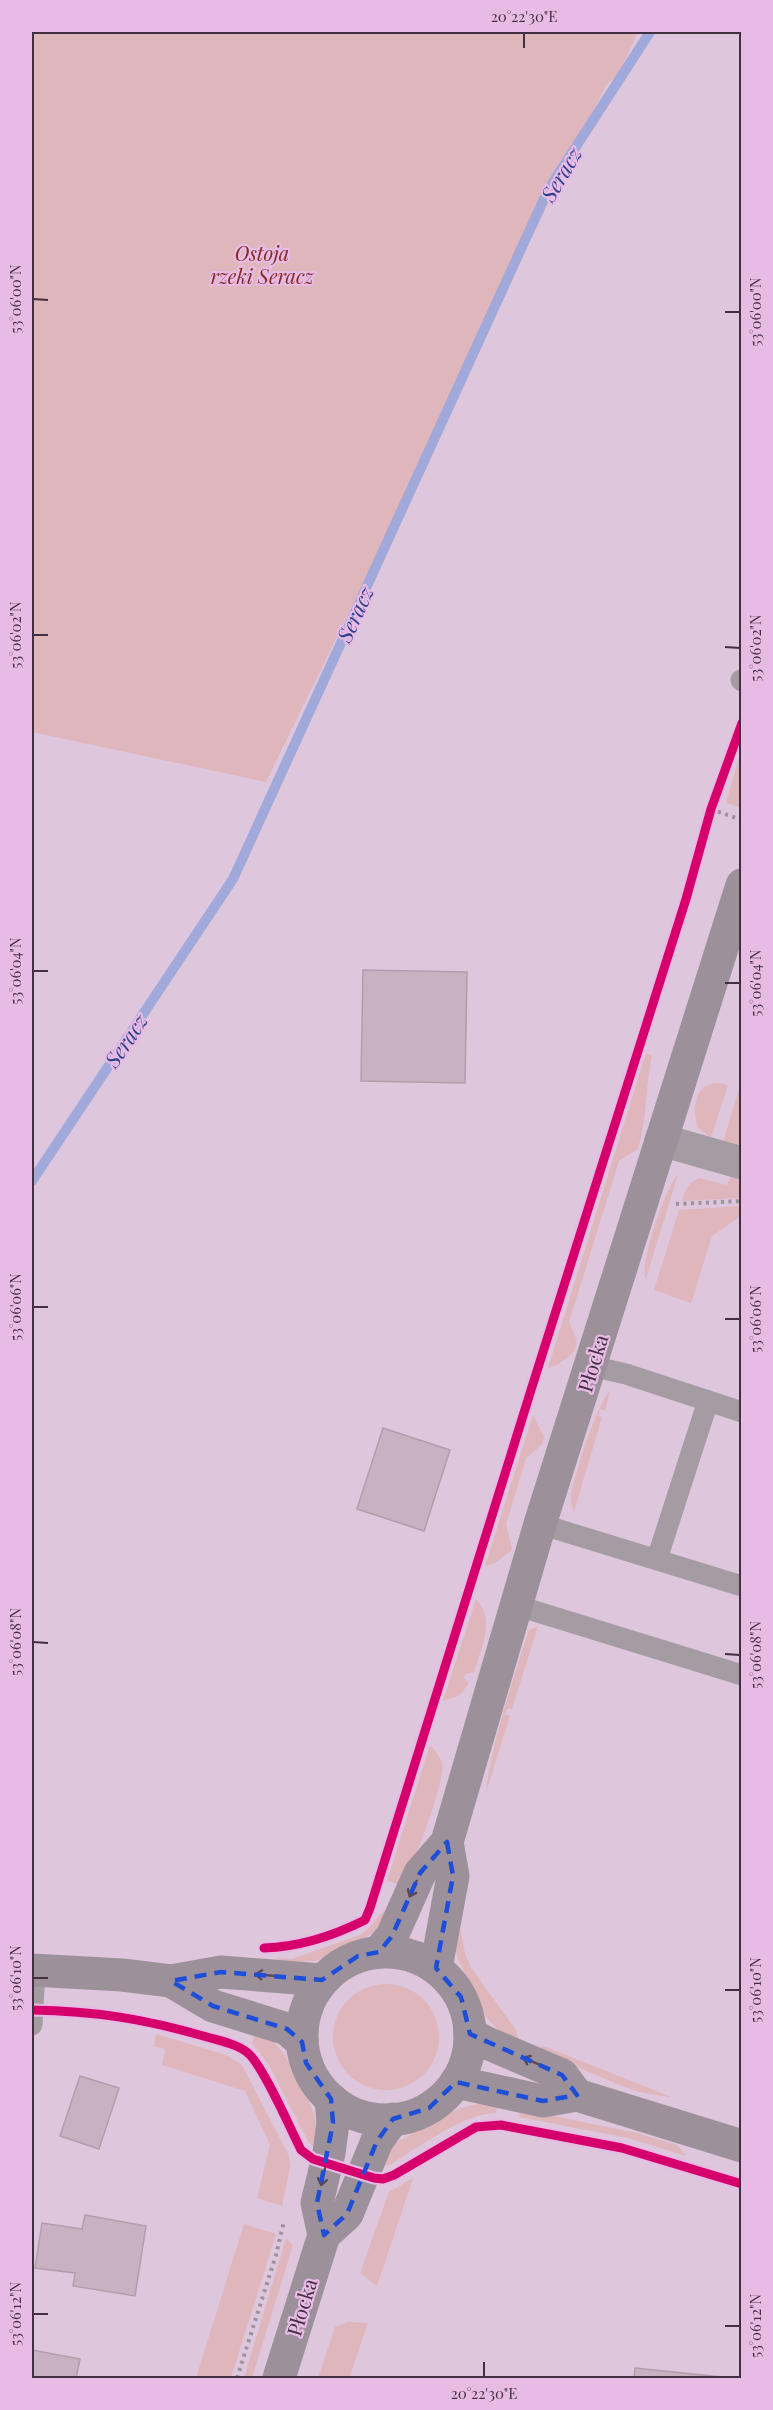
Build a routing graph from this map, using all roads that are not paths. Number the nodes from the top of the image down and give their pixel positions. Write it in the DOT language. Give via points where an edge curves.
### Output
graph roads {
  1 [pos="741,885"];
  2 [pos="661,1140"];
  3 [pos="741,1162"];
  4 [pos="591,1366"];
  5 [pos="708,1401"];
  6 [pos="741,1412"];
  7 [pos="540,1524"];
  8 [pos="657,1560"];
  9 [pos="741,1586"];
  10 [pos="515,1605"];
  11 [pos="741,1675"];
  12 [pos="447,1842"];
  13 [pos="379,1952"];
  14 [pos="436,1968"];
  15 [pos="33,1970"];
  16 [pos="322,1980"];
  17 [pos="171,1981"];
  18 [pos="32,2025"];
  19 [pos="470,2034"];
  20 [pos="302,2042"];
  21 [pos="456,2082"];
  22 [pos="577,2095"];
  23 [pos="331,2099"];
  24 [pos="393,2119"];
  25 [pos="741,2146"];
  26 [pos="324,2235"];
  27 [pos="279,2379"];
  1 -- 2 [label="street, Płocka"];
  2 -- 3 [label="street"];
  2 -- 4 [label="street, Płocka"];
  4 -- 5 [label="lane"];
  4 -- 7 [label="street, Płocka"];
  5 -- 6 [label="lane"];
  5 -- 8 [label="lane"];
  7 -- 8 [label="lane"];
  7 -- 10 [label="street, Płocka"];
  8 -- 9 [label="lane"];
  10 -- 11 [label="lane"];
  10 -- 12 [label="street, Płocka"];
  12 -- 13 [label="street, Płocka, one-way" via="420,1873 392,1936"];
  12 -- 14 [label="street, Płocka" via="453,1876"];
  13 -- 14 [label="street" via="419,1958"];
  13 -- 16 [label="street" via="358,1956"];
  14 -- 19 [label="street" via="461,1997"];
  15 -- 17 [label="street"];
  15 -- 18 [label="lane"];
  16 -- 17 [label="street, one-way" via="221,1972"];
  16 -- 20 [label="street" via="303,2020"];
  17 -- 20 [label="street" via="213,2006 287,2029"];
  19 -- 21 [label="street" via="466,2059"];
  22 -- 19 [label="street, one-way" via="562,2074"];
  20 -- 23 [label="street" via="306,2063 316,2083"];
  21 -- 22 [label="street" via="543,2101"];
  21 -- 24 [label="street" via="429,2108"];
  22 -- 25 [label="street"];
  23 -- 24 [label="street" via="360,2115"];
  23 -- 26 [label="street, Płocka, one-way" via="333,2123 317,2203"];
  24 -- 26 [label="street" via="377,2141 347,2214"];
  26 -- 27 [label="street, Płocka"];
}
